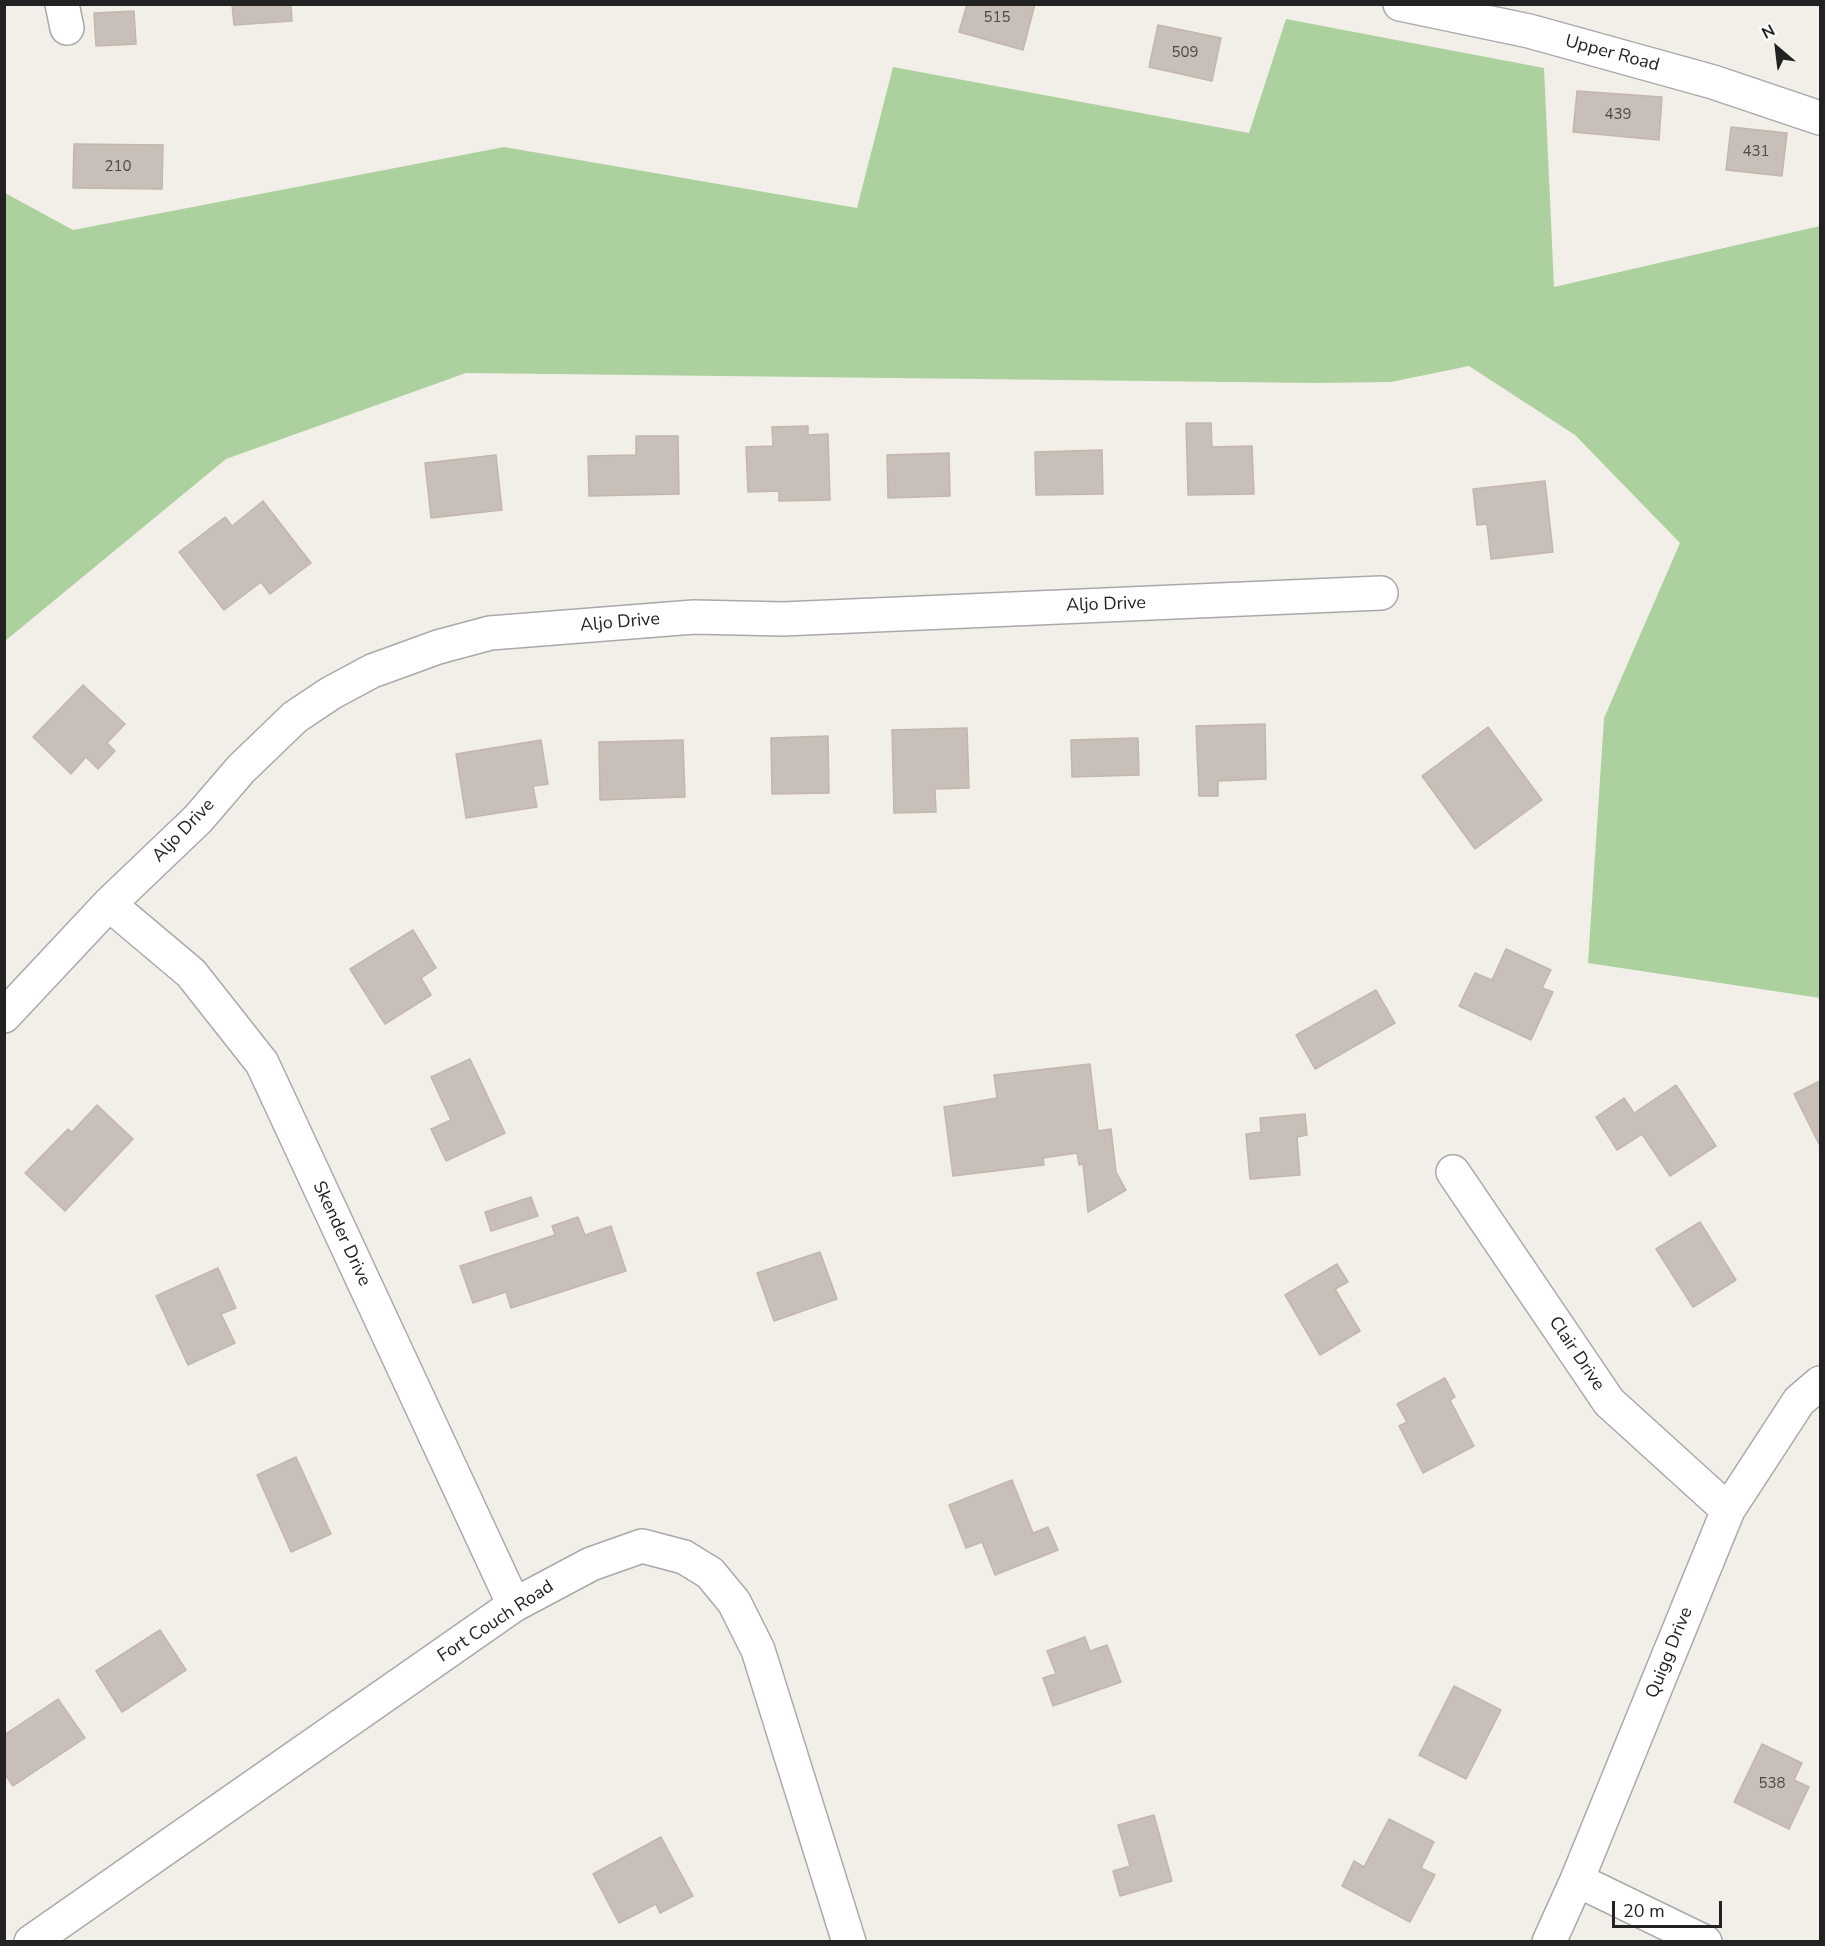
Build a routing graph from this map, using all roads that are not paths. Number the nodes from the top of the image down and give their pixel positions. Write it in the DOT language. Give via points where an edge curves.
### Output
graph roads {
  1 [pos="1400,4"];
  2 [pos="1821,118"];
  3 [pos="1381,593"];
  4 [pos="109,904"];
  5 [pos="4,1016"];
  6 [pos="1454,1172"];
  7 [pos="1821,1383"];
  8 [pos="1728,1510"];
  9 [pos="514,1605"];
  10 [pos="1577,1880"];
  11 [pos="31,1941"];
  12 [pos="849,1941"];
  13 [pos="1549,1941"];
  14 [pos="1705,1941"];
  1 -- 2 [label="street, Upper Road" via="1529,31 1713,82"];
  3 -- 4 [label="street, Aljo Drive" via="783,619 694,617 489,633 372,671 295,717 241,769 198,819"];
  4 -- 5 [label="street, Aljo Drive"];
  4 -- 9 [label="street, Skender Drive" via="191,973 262,1063"];
  6 -- 8 [label="street, Clair Drive" via="1609,1402"];
  7 -- 8 [label="street, Quigg Drive" via="1799,1401"];
  8 -- 10 [label="street, Quigg Drive"];
  9 -- 11 [label="street, Fort Couch Road"];
  9 -- 12 [label="street, Fort Couch Road" via="591,1564 642,1546 684,1557 710,1573 734,1602 758,1650"];
  10 -- 13 [label="street, Quigg Drive"];
  10 -- 14 [label="street"];
}
